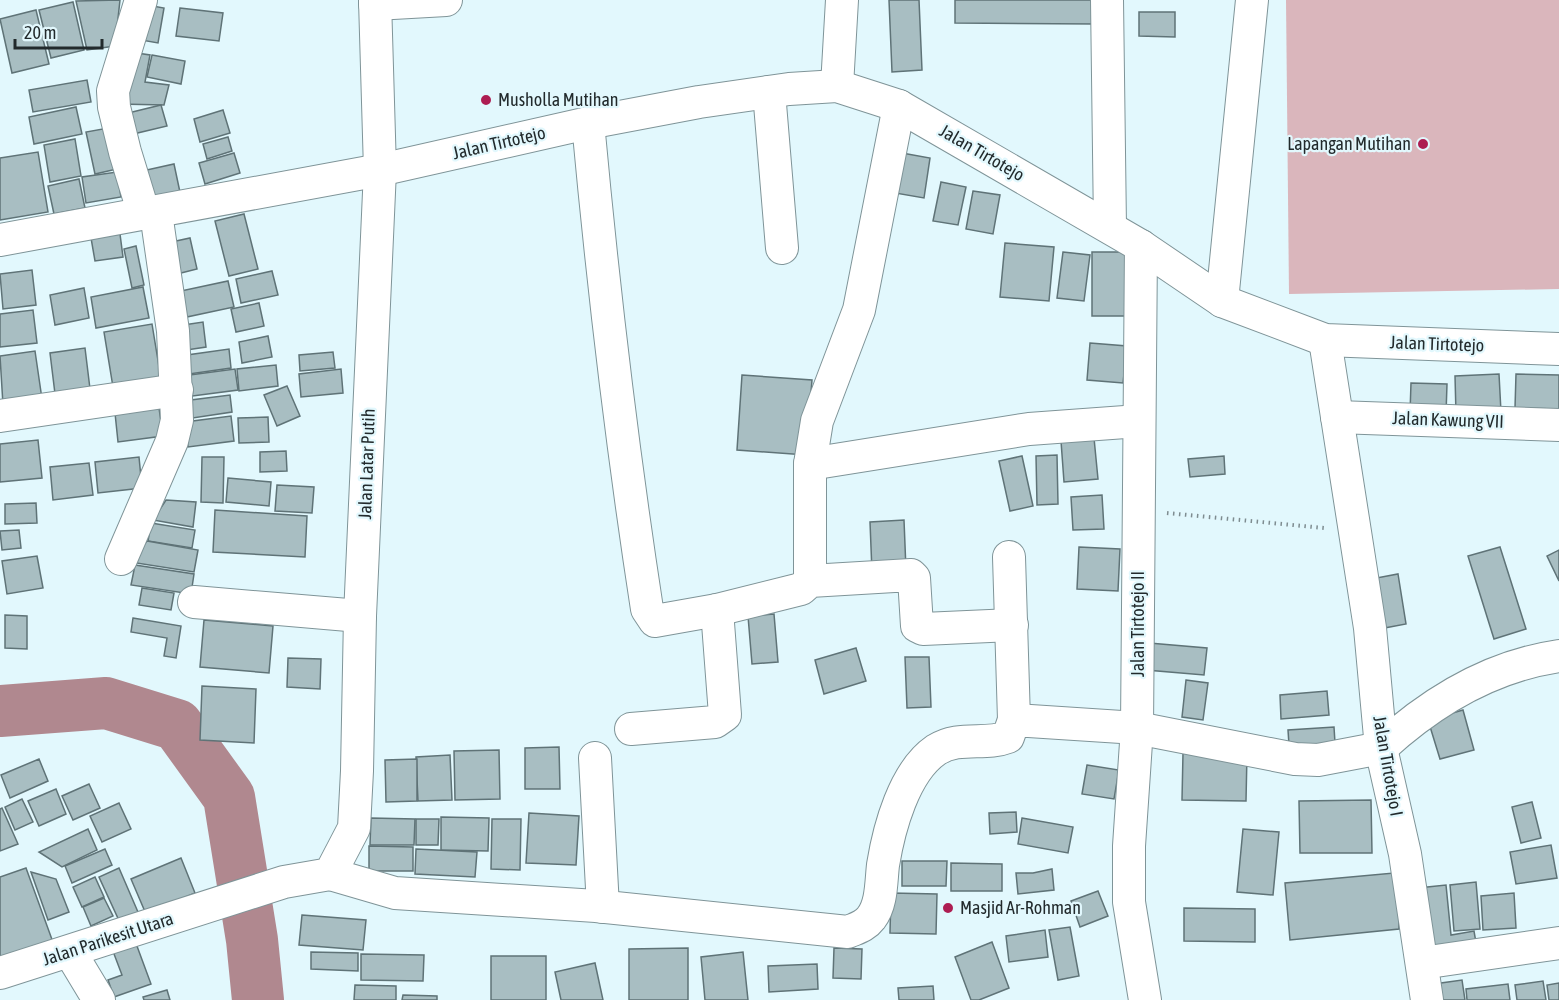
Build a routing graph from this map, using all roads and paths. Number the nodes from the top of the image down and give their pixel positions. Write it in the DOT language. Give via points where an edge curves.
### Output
graph roads {
  1 [pos="141,0"];
  2 [pos="446,0"];
  3 [pos="842,0"];
  4 [pos="1107,0"];
  5 [pos="1252,0"];
  6 [pos="375,2"];
  7 [pos="837,86"];
  8 [pos="769,92"];
  9 [pos="899,106"];
  10 [pos="588,123"];
  11 [pos="380,170"];
  12 [pos="150,214"];
  13 [pos="1110,227"];
  14 [pos="0,240"];
  15 [pos="1141,246"];
  16 [pos="783,248"];
  17 [pos="1222,301"];
  18 [pos="1325,340"];
  19 [pos="1559,349"];
  20 [pos="177,390"];
  21 [pos="0,416"];
  22 [pos="1337,417"];
  23 [pos="1139,421"];
  24 [pos="1559,425"];
  25 [pos="810,464"];
  26 [pos="1139,511"];
  27 [pos="1355,531"];
  28 [pos="1009,557"];
  29 [pos="121,559"];
  30 [pos="810,581"];
  31 [pos="194,602"];
  32 [pos="717,610"];
  33 [pos="360,616"];
  34 [pos="1012,625"];
  35 [pos="1559,656"];
  36 [pos="1014,720"];
  37 [pos="1137,728"];
  38 [pos="631,729"];
  39 [pos="1381,748"];
  40 [pos="596,758"];
  41 [pos="330,874"];
  42 [pos="603,907"];
  43 [pos="1559,943"];
  44 [pos="70,952"];
  45 [pos="1422,963"];
  46 [pos="0,973"];
  47 [pos="99,1000"];
  48 [pos="1145,1000"];
  49 [pos="1427,1000"];
  1 -- 12 [label="street" via="113,91 125,152"];
  2 -- 6 [label="street"];
  3 -- 7 [label="street"];
  4 -- 13 [label="street"];
  5 -- 17 [label="street"];
  6 -- 11 [label="street, Jalan Latar Putih"];
  7 -- 8 [label="street, Jalan Tirtotejo"];
  7 -- 9 [label="street, Jalan Tirtotejo"];
  8 -- 10 [label="street, Jalan Tirtotejo"];
  8 -- 16 [label="street"];
  9 -- 13 [label="street, Jalan Tirtotejo"];
  9 -- 25 [label="street" via="859,310 817,421"];
  10 -- 11 [label="street, Jalan Tirtotejo"];
  10 -- 32 [label="street" via="609,342 647,609 655,621"];
  11 -- 12 [label="street, Jalan Tirtotejo"];
  11 -- 33 [label="street, Jalan Latar Putih"];
  12 -- 14 [label="street, Jalan Tirtotejo"];
  12 -- 20 [label="street" via="173,331"];
  13 -- 15 [label="street, Jalan Tirtotejo"];
  15 -- 17 [label="street, Jalan Tirtotejo"];
  15 -- 23 [label="street, Jalan Tirtotejo II"];
  17 -- 18 [label="street, Jalan Tirtotejo"];
  18 -- 19 [label="street, Jalan Tirtotejo"];
  18 -- 22 [label="street, Jalan Tirtotejo I"];
  20 -- 21 [label="street"];
  20 -- 29 [label="street" via="172,441"];
  22 -- 24 [label="street, Jalan Kawung VII"];
  22 -- 27 [label="street, Jalan Tirtotejo I"];
  23 -- 25 [label="street" via="1029,429"];
  23 -- 26 [label="street, Jalan Tirtotejo II"];
  25 -- 30 [label="street"];
  26 -- 27 [label="path"];
  26 -- 37 [label="street, Jalan Tirtotejo II"];
  27 -- 39 [label="street, Jalan Tirtotejo I" via="1370,628"];
  28 -- 34 [label="street"];
  30 -- 32 [label="street" via="801,589"];
  30 -- 34 [label="street" via="911,575 917,626 923,629"];
  31 -- 33 [label="street"];
  32 -- 38 [label="street" via="725,716 715,722"];
  33 -- 41 [label="street, Jalan Latar Putih" via="354,828"];
  34 -- 36 [label="street"];
  35 -- 39 [label="street" via="1517,664 1470,684 1405,726"];
  36 -- 37 [label="street"];
  36 -- 42 [label="street" via="1008,737 952,742 919,765 889,832 879,900 865,925 848,932"];
  37 -- 39 [label="street" via="1295,759 1318,760"];
  37 -- 48 [label="street, Jalan Tirtotejo II" via="1129,902"];
  39 -- 45 [label="street, Jalan Tirtotejo I" via="1405,854"];
  40 -- 42 [label="street"];
  41 -- 42 [label="street" via="395,893"];
  41 -- 44 [label="street, Jalan Parikesit Utara" via="284,882"];
  43 -- 45 [label="street"];
  44 -- 46 [label="street, Jalan Parikesit Utara"];
  44 -- 47 [label="street"];
  45 -- 49 [label="street, Jalan Tirtotejo I"];
}
